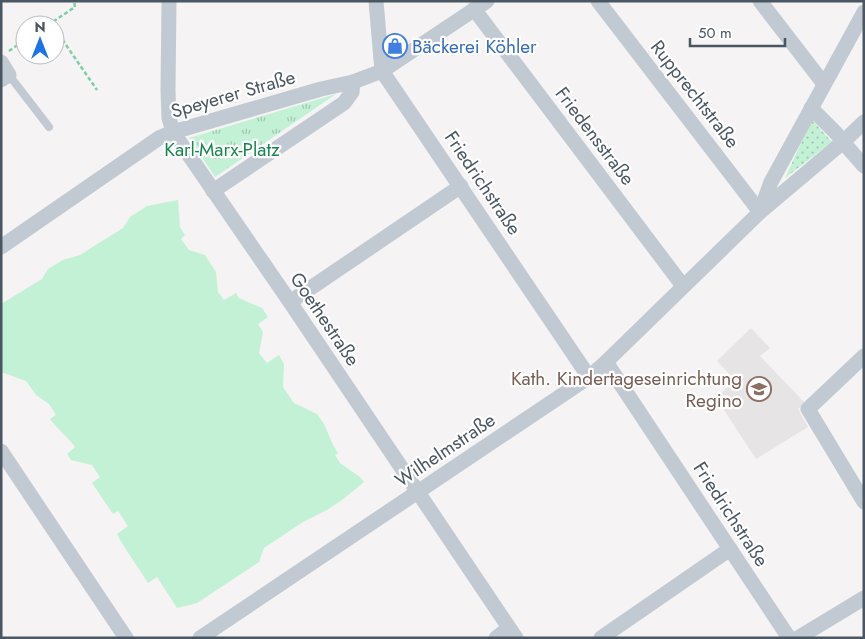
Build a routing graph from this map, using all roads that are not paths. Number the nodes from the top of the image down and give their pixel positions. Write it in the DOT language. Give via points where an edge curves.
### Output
graph roads {
  1 [pos="169,1"];
  2 [pos="376,1"];
  3 [pos="598,1"];
  4 [pos="760,1"];
  5 [pos="480,5"];
  6 [pos="864,12"];
  7 [pos="5,67"];
  8 [pos="382,71"];
  9 [pos="353,82"];
  10 [pos="824,84"];
  11 [pos="811,108"];
  12 [pos="864,122"];
  13 [pos="49,127"];
  14 [pos="173,132"];
  15 [pos="842,142"];
  16 [pos="864,166"];
  17 [pos="461,186"];
  18 [pos="213,192"];
  19 [pos="760,212"];
  20 [pos="1,247"];
  21 [pos="684,286"];
  22 [pos="290,302"];
  23 [pos="864,356"];
  24 [pos="606,362"];
  25 [pos="589,376"];
  26 [pos="1,451"];
  27 [pos="418,492"];
  28 [pos="864,502"];
  29 [pos="730,549"];
  30 [pos="864,598"];
  31 [pos="513,633"];
  32 [pos="126,638"];
  33 [pos="200,638"];
  34 [pos="496,638"];
  35 [pos="601,638"];
  36 [pos="789,638"];
  37 [pos="798,638"];
  1 -- 14 [label="street, Goethestraße" via="168,90"];
  2 -- 8 [label="street, Friedrichstraße"];
  3 -- 19 [label="street, Rupprechtstraße"];
  4 -- 10 [label="street"];
  5 -- 8 [label="street, Speyerer Straße"];
  5 -- 21 [label="street, Friedensstraße"];
  6 -- 10 [label="street, Wilhelmstraße"];
  7 -- 13 [label="lane"];
  8 -- 9 [label="street, Speyerer Straße"];
  8 -- 17 [label="street, Friedrichstraße"];
  9 -- 14 [label="street, Speyerer Straße"];
  9 -- 18 [label="street" via="352,92 344,103"];
  10 -- 11 [label="street, Wilhelmstraße"];
  11 -- 15 [label="street"];
  11 -- 19 [label="street, Wilhelmstraße" via="771,182"];
  12 -- 15 [label="street, Wilhelmstraße"];
  14 -- 18 [label="street, Goethestraße"];
  14 -- 20 [label="street, Speyerer Straße" via="159,138"];
  15 -- 16 [label="street"];
  15 -- 19 [label="street, Wilhelmstraße"];
  17 -- 22 [label="street"];
  17 -- 25 [label="street, Friedrichstraße"];
  18 -- 22 [label="street, Goethestraße"];
  19 -- 21 [label="street, Wilhelmstraße"];
  21 -- 24 [label="street, Wilhelmstraße"];
  22 -- 27 [label="street, Goethestraße"];
  23 -- 28 [label="street" via="808,409"];
  24 -- 25 [label="street, Wilhelmstraße"];
  24 -- 29 [label="street, Friedrichstraße"];
  25 -- 27 [label="street, Wilhelmstraße"];
  26 -- 32 [label="street"];
  27 -- 31 [label="street, Goethestraße"];
  27 -- 33 [label="street, Wilhelmstraße"];
  29 -- 35 [label="street"];
  29 -- 36 [label="street, Friedrichstraße"];
  30 -- 37 [label="street"];
  31 -- 34 [label="street"];
}
